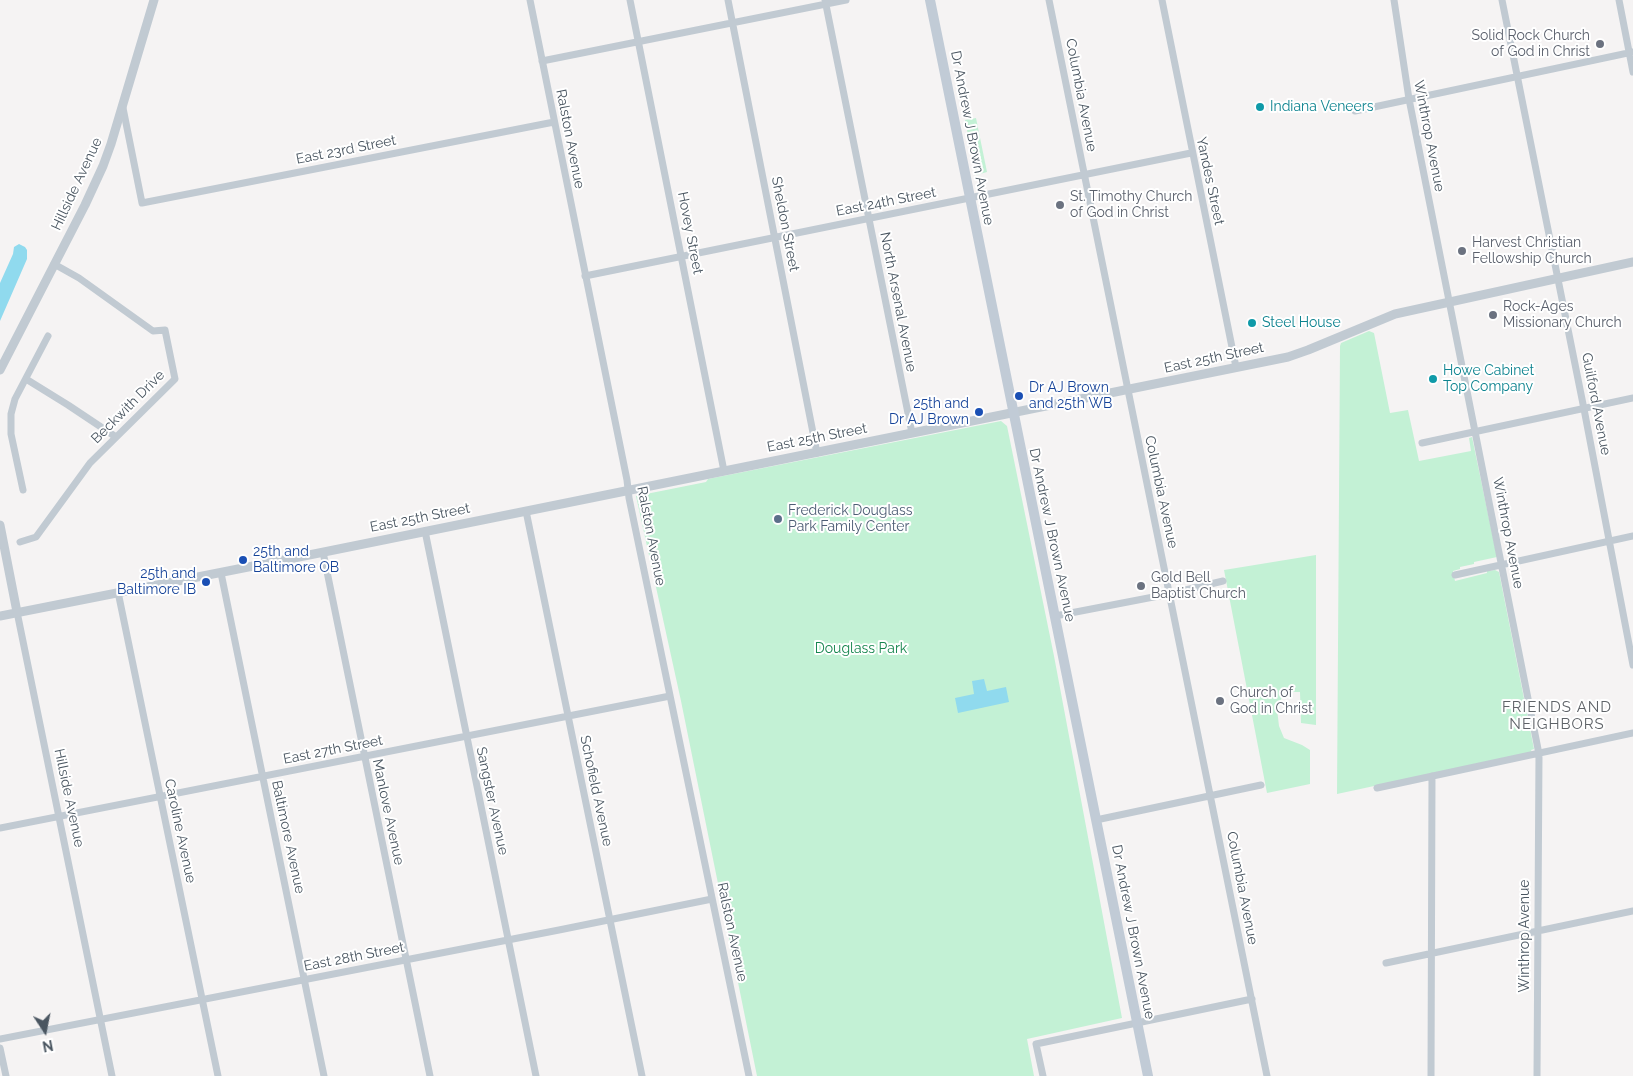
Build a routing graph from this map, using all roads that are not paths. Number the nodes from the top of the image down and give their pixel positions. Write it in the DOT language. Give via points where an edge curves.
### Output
graph roads {
  1 [pos="154,0"];
  2 [pos="530,0"];
  3 [pos="630,0"];
  4 [pos="728,0"];
  5 [pos="846,0"];
  6 [pos="930,0"];
  7 [pos="1049,0"];
  8 [pos="1162,0"];
  9 [pos="1394,0"];
  10 [pos="1502,0"];
  11 [pos="1619,0"];
  12 [pos="825,2"];
  13 [pos="732,23"];
  14 [pos="638,42"];
  15 [pos="1631,52"];
  16 [pos="542,62"];
  17 [pos="1633,72"];
  18 [pos="1517,77"];
  19 [pos="1409,100"];
  20 [pos="123,107"];
  21 [pos="1355,111"];
  22 [pos="554,122"];
  23 [pos="1191,153"];
  24 [pos="1084,175"];
  25 [pos="970,198"];
  26 [pos="869,218"];
  27 [pos="775,237"];
  28 [pos="682,256"];
  29 [pos="1633,262"];
  30 [pos="54,264"];
  31 [pos="585,276"];
  32 [pos="1558,278"];
  33 [pos="1449,302"];
  34 [pos="48,336"];
  35 [pos="1236,367"];
  36 [pos="0,370"];
  37 [pos="26,379"];
  38 [pos="1127,390"];
  39 [pos="1633,398"];
  40 [pos="1584,409"];
  41 [pos="1013,413"];
  42 [pos="1476,432"];
  43 [pos="912,433"];
  44 [pos="116,437"];
  45 [pos="1422,443"];
  46 [pos="817,453"];
  47 [pos="724,471"];
  48 [pos="23,490"];
  49 [pos="628,491"];
  50 [pos="526,511"];
  51 [pos="0,525"];
  52 [pos="425,532"];
  53 [pos="1633,536"];
  54 [pos="1609,541"];
  55 [pos="20,542"];
  56 [pos="323,552"];
  57 [pos="1501,564"];
  58 [pos="221,573"];
  59 [pos="1455,575"];
  60 [pos="1223,581"];
  61 [pos="118,592"];
  62 [pos="1169,594"];
  63 [pos="17,612"];
  64 [pos="0,616"];
  65 [pos="1054,616"];
  66 [pos="1633,666"];
  67 [pos="670,696"];
  68 [pos="568,716"];
  69 [pos="1633,733"];
  70 [pos="466,736"];
  71 [pos="1539,754"];
  72 [pos="364,756"];
  73 [pos="1432,776"];
  74 [pos="262,777"];
  75 [pos="1262,785"];
  76 [pos="1377,788"];
  77 [pos="160,796"];
  78 [pos="1210,796"];
  79 [pos="58,816"];
  80 [pos="1096,820"];
  81 [pos="0,828"];
  82 [pos="712,898"];
  83 [pos="1633,911"];
  84 [pos="610,920"];
  85 [pos="1538,932"];
  86 [pos="508,940"];
  87 [pos="1431,954"];
  88 [pos="406,959"];
  89 [pos="1386,963"];
  90 [pos="304,979"];
  91 [pos="202,999"];
  92 [pos="1252,1000"];
  93 [pos="100,1020"];
  94 [pos="1138,1024"];
  95 [pos="0,1039"];
  96 [pos="0,1048"];
  97 [pos="6,1076"];
  98 [pos="112,1076"];
  99 [pos="218,1076"];
  100 [pos="324,1076"];
  101 [pos="430,1076"];
  102 [pos="536,1076"];
  103 [pos="642,1076"];
  104 [pos="749,1076"];
  105 [pos="1043,1076"];
  106 [pos="1148,1076"];
  107 [pos="1267,1076"];
  108 [pos="1431,1076"];
  109 [pos="1537,1076"];
  1 -- 20 [label="street, Hillside Avenue"];
  2 -- 16 [label="street, Ralston Avenue"];
  3 -- 14 [label="street, Hovey Street"];
  4 -- 13 [label="street, Sheldon Street"];
  5 -- 12 [label="street"];
  6 -- 25 [label="main road, Dr Andrew J Brown Avenue"];
  7 -- 24 [label="street, Columbia Avenue"];
  8 -- 23 [label="street, Yandes Street"];
  9 -- 19 [label="street, Winthrop Avenue"];
  10 -- 18 [label="street, Guilford Avenue"];
  11 -- 15 [label="street"];
  12 -- 13 [label="street"];
  12 -- 26 [label="street, North Arsenal Avenue"];
  13 -- 14 [label="street"];
  13 -- 27 [label="street, Sheldon Street"];
  14 -- 16 [label="street"];
  14 -- 28 [label="street, Hovey Street"];
  15 -- 17 [label="street"];
  15 -- 18 [label="street"];
  16 -- 22 [label="street, Ralston Avenue"];
  18 -- 19 [label="street"];
  18 -- 32 [label="street, Guilford Avenue"];
  19 -- 21 [label="street"];
  19 -- 33 [label="street, Winthrop Avenue"];
  20 -- 22 [label="street, East 23rd Street" via="142,203"];
  20 -- 30 [label="street, Hillside Avenue" via="103,166"];
  22 -- 31 [label="street, Ralston Avenue"];
  23 -- 24 [label="street, East 24th Street"];
  23 -- 35 [label="street, Yandes Street"];
  24 -- 25 [label="street, East 24th Street"];
  24 -- 38 [label="street, Columbia Avenue"];
  25 -- 26 [label="street, East 24th Street"];
  25 -- 41 [label="main road, Dr Andrew J Brown Avenue"];
  26 -- 27 [label="street, East 24th Street"];
  26 -- 43 [label="street, North Arsenal Avenue"];
  27 -- 28 [label="street, East 24th Street"];
  27 -- 46 [label="street, Sheldon Street"];
  28 -- 31 [label="street, East 24th Street"];
  28 -- 47 [label="street, Hovey Street"];
  29 -- 32 [label="street, East 25th Street"];
  30 -- 36 [label="street, Hillside Avenue"];
  30 -- 44 [label="street, Beckwith Drive" via="79,278 152,331 165,330 176,379"];
  31 -- 49 [label="street, Ralston Avenue"];
  32 -- 33 [label="street, East 25th Street"];
  32 -- 40 [label="street, Guilford Avenue"];
  33 -- 35 [label="street, East 25th Street" via="1395,314 1296,354"];
  33 -- 42 [label="street, Winthrop Avenue"];
  34 -- 37 [label="street"];
  35 -- 38 [label="street, East 25th Street"];
  37 -- 44 [label="street"];
  37 -- 48 [label="street" via="13,406 10,421"];
  38 -- 41 [label="street, East 25th Street"];
  38 -- 62 [label="street, Columbia Avenue"];
  39 -- 40 [label="street"];
  40 -- 42 [label="street"];
  40 -- 54 [label="street, Guilford Avenue"];
  41 -- 43 [label="street, East 25th Street"];
  41 -- 65 [label="main road, Dr Andrew J Brown Avenue"];
  42 -- 45 [label="street"];
  42 -- 57 [label="street, Winthrop Avenue"];
  43 -- 46 [label="street, East 25th Street"];
  44 -- 55 [label="street, Beckwith Drive" via="90,463 39,534"];
  46 -- 47 [label="street, East 25th Street"];
  47 -- 49 [label="street, East 25th Street"];
  49 -- 50 [label="street, East 25th Street"];
  49 -- 67 [label="street, Ralston Avenue"];
  50 -- 52 [label="street, East 25th Street"];
  50 -- 68 [label="street, Schofield Avenue"];
  51 -- 63 [label="street, Hillside Avenue"];
  52 -- 56 [label="street, East 25th Street"];
  52 -- 70 [label="street, Sangster Avenue"];
  53 -- 54 [label="street"];
  54 -- 57 [label="street"];
  54 -- 66 [label="street, Guilford Avenue"];
  56 -- 58 [label="street, East 25th Street"];
  56 -- 72 [label="street, Manlove Avenue"];
  57 -- 59 [label="street"];
  57 -- 71 [label="street, Winthrop Avenue"];
  58 -- 61 [label="street, East 25th Street"];
  58 -- 74 [label="street, Baltimore Avenue"];
  60 -- 62 [label="street"];
  61 -- 63 [label="street, East 25th Street"];
  61 -- 77 [label="street, Caroline Avenue"];
  62 -- 65 [label="street"];
  62 -- 78 [label="street, Columbia Avenue"];
  63 -- 64 [label="street, East 25th Street"];
  63 -- 79 [label="street, Hillside Avenue"];
  65 -- 80 [label="main road, Dr Andrew J Brown Avenue"];
  67 -- 68 [label="street, East 27th Street"];
  67 -- 82 [label="street, Ralston Avenue"];
  68 -- 70 [label="street, East 27th Street"];
  68 -- 84 [label="street, Schofield Avenue"];
  69 -- 71 [label="street"];
  70 -- 72 [label="street, East 27th Street"];
  70 -- 86 [label="street, Sangster Avenue"];
  71 -- 73 [label="street"];
  71 -- 85 [label="street, Winthrop Avenue"];
  72 -- 74 [label="street, East 27th Street"];
  72 -- 88 [label="street, Manlove Avenue"];
  73 -- 76 [label="street"];
  73 -- 87 [label="street"];
  74 -- 77 [label="street, East 27th Street"];
  74 -- 90 [label="street, Baltimore Avenue"];
  75 -- 78 [label="street"];
  77 -- 79 [label="street, East 27th Street"];
  77 -- 91 [label="street, Caroline Avenue"];
  78 -- 80 [label="street"];
  78 -- 92 [label="street, Columbia Avenue"];
  79 -- 81 [label="street, East 27th Street"];
  79 -- 93 [label="street, Hillside Avenue"];
  80 -- 94 [label="main road, Dr Andrew J Brown Avenue"];
  82 -- 84 [label="street, East 28th Street"];
  82 -- 104 [label="street, Ralston Avenue"];
  83 -- 85 [label="street"];
  84 -- 86 [label="street, East 28th Street"];
  84 -- 103 [label="street, Schofield Avenue"];
  85 -- 87 [label="street"];
  85 -- 109 [label="street, Winthrop Avenue"];
  86 -- 88 [label="street, East 28th Street"];
  86 -- 102 [label="street, Sangster Avenue"];
  87 -- 89 [label="street"];
  87 -- 108 [label="street"];
  88 -- 90 [label="street, East 28th Street"];
  88 -- 101 [label="street, Manlove Avenue"];
  90 -- 91 [label="street, East 28th Street"];
  90 -- 100 [label="street, Baltimore Avenue"];
  91 -- 93 [label="street, East 28th Street"];
  91 -- 99 [label="street, Caroline Avenue"];
  92 -- 94 [label="street"];
  92 -- 107 [label="street, Columbia Avenue"];
  93 -- 95 [label="street, East 28th Street"];
  93 -- 98 [label="street, Hillside Avenue"];
  94 -- 105 [label="street" via="1036,1044"];
  94 -- 106 [label="main road, Dr Andrew J Brown Avenue"];
  96 -- 97 [label="street"];
}
